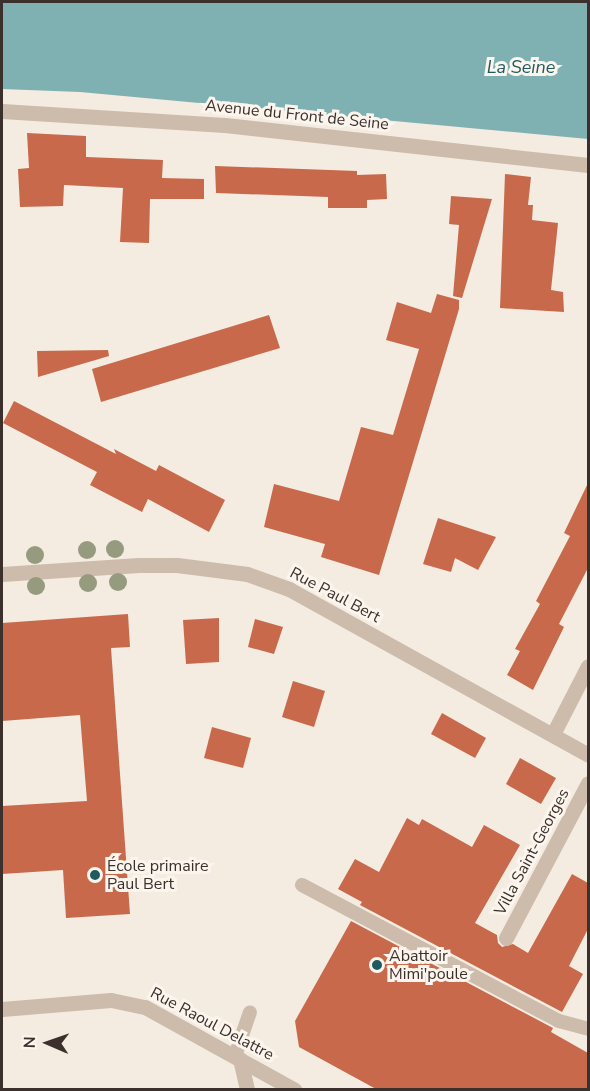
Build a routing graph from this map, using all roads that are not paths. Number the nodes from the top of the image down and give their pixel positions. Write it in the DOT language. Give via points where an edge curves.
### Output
graph roads {
  1 [pos="2,111"];
  2 [pos="588,165"];
  3 [pos="2,574"];
  4 [pos="588,666"];
  5 [pos="552,734"];
  6 [pos="588,755"];
  7 [pos="588,783"];
  8 [pos="302,885"];
  9 [pos="506,938"];
  10 [pos="2,1009"];
  11 [pos="250,1012"];
  12 [pos="588,1029"];
  13 [pos="237,1057"];
  14 [pos="247,1089"];
  15 [pos="295,1089"];
  1 -- 2 [label="street, Avenue du Front de Seine" via="225,125"];
  3 -- 5 [label="street, Rue Paul Bert" via="177,565 247,574 289,589"];
  4 -- 5 [label="street"];
  5 -- 6 [label="street, Rue Paul Bert"];
  7 -- 9 [label="street, Villa Saint-Georges"];
  8 -- 12 [label="lane" via="559,1021"];
  10 -- 13 [label="street, Rue Raoul Delattre" via="129,1002 145,1006"];
  11 -- 13 [label="lane"];
  13 -- 14 [label="street"];
  13 -- 15 [label="street, Rue Raoul Delattre"];
}
